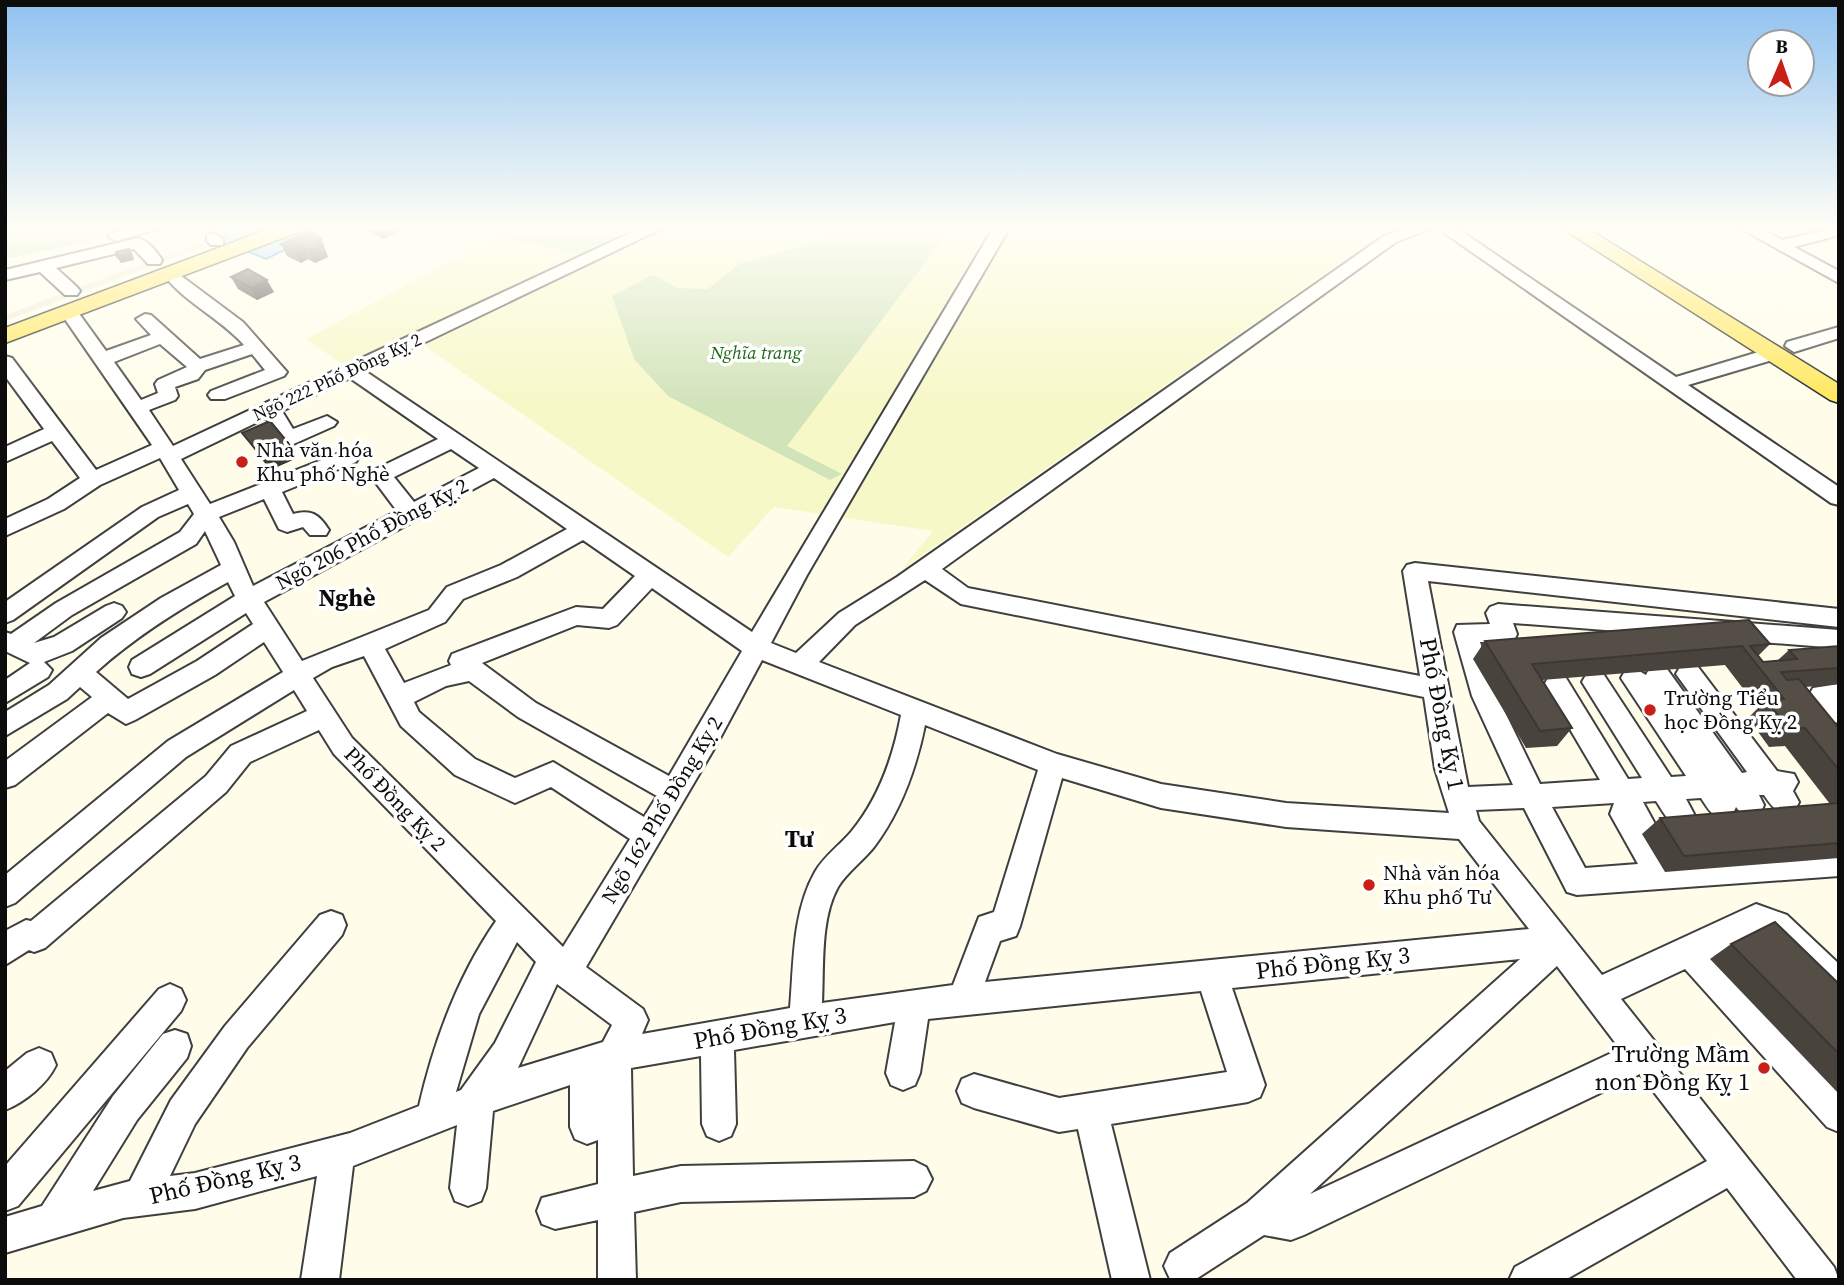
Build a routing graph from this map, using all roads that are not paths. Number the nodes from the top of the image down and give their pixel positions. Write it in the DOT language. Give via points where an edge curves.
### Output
graph roads {
  1 [pos="60,287"];
  2 [pos="123,287"];
  3 [pos="185,287"];
  4 [pos="530,287"];
  5 [pos="967,287"];
  6 [pos="1323,287"];
  7 [pos="1530,287"];
  8 [pos="1665,287"];
  9 [pos="1696,287"];
  10 [pos="70,301"];
  11 [pos="145,319"];
  12 [pos="1839,332"];
  13 [pos="5,336"];
  14 [pos="164,336"];
  15 [pos="1794,346"];
  16 [pos="256,347"];
  17 [pos="1772,354"];
  18 [pos="103,359"];
  19 [pos="5,362"];
  20 [pos="198,366"];
  21 [pos="351,370"];
  22 [pos="1839,373"];
  23 [pos="1672,384"];
  24 [pos="218,395"];
  25 [pos="1839,395"];
  26 [pos="137,408"];
  27 [pos="270,408"];
  28 [pos="327,422"];
  29 [pos="56,431"];
  30 [pos="452,440"];
  31 [pos="166,452"];
  32 [pos="5,455"];
  33 [pos="349,457"];
  34 [pos="494,469"];
  35 [pos="92,480"];
  36 [pos="270,489"];
  37 [pos="1839,498"];
  38 [pos="199,504"];
  39 [pos="411,513"];
  40 [pos="5,528"];
  41 [pos="318,530"];
  42 [pos="583,530"];
  43 [pos="234,568"];
  44 [pos="926,569"];
  45 [pos="649,576"];
  46 [pos="249,599"];
  47 [pos="114,612"];
  48 [pos="5,614"];
  49 [pos="1839,618"];
  50 [pos="267,627"];
  51 [pos="1839,639"];
  52 [pos="10,642"];
  53 [pos="370,644"];
  54 [pos="755,646"];
  55 [pos="801,664"];
  56 [pos="141,667"];
  57 [pos="39,670"];
  58 [pos="473,670"];
  59 [pos="78,674"];
  60 [pos="297,674"];
  61 [pos="1689,674"];
  62 [pos="1646,677"];
  63 [pos="1595,682"];
  64 [pos="1557,685"];
  65 [pos="1435,689"];
  66 [pos="5,693"];
  67 [pos="109,698"];
  68 [pos="398,698"];
  69 [pos="915,708"];
  70 [pos="323,715"];
  71 [pos="5,725"];
  72 [pos="1053,764"];
  73 [pos="5,778"];
  74 [pos="1663,789"];
  75 [pos="674,792"];
  76 [pos="1616,792"];
  77 [pos="1532,796"];
  78 [pos="1729,796"];
  79 [pos="1463,813"];
  80 [pos="1680,814"];
  81 [pos="1641,824"];
  82 [pos="648,835"];
  83 [pos="1839,863"];
  84 [pos="1660,876"];
  85 [pos="5,892"];
  86 [pos="514,920"];
  87 [pos="331,925"];
  88 [pos="1559,944"];
  89 [pos="5,950"];
  90 [pos="1690,952"];
  91 [pos="559,965"];
  92 [pos="1212,976"];
  93 [pos="1839,986"];
  94 [pos="1598,993"];
  95 [pos="170,1000"];
  96 [pos="963,1000"];
  97 [pos="914,1005"];
  98 [pos="805,1021"];
  99 [pos="718,1036"];
  100 [pos="175,1046"];
  101 [pos="1645,1054"];
  102 [pos="600,1059"];
  103 [pos="39,1065"];
  104 [pos="903,1073"];
  105 [pos="974,1091"];
  106 [pos="5,1093"];
  107 [pos="475,1101"];
  108 [pos="1091,1110"];
  109 [pos="1839,1115"];
  110 [pos="434,1117"];
  111 [pos="719,1124"];
  112 [pos="587,1127"];
  113 [pos="337,1153"];
  114 [pos="1732,1166"];
  115 [pos="914,1179"];
  116 [pos="468,1188"];
  117 [pos="5,1193"];
  118 [pos="616,1197"];
  119 [pos="141,1198"];
  120 [pos="555,1211"];
  121 [pos="1260,1216"];
  122 [pos="54,1220"];
  123 [pos="5,1235"];
  124 [pos="1183,1266"];
  125 [pos="320,1280"];
  126 [pos="617,1280"];
  127 [pos="1130,1280"];
  128 [pos="1528,1280"];
  129 [pos="1821,1280"];
  1 -- 10 [label="street, Phố Đồng Kỵ 2"];
  2 -- 10 [label="main road"];
  3 -- 16 [label="street" via="237,326"];
  4 -- 21 [label="street, Ngõ 222 Phố Đồng Kỵ 2"];
  5 -- 54 [label="street, Ngõ 162 Phố Đồng Kỵ 2"];
  6 -- 44 [label="street"];
  7 -- 23 [label="street"];
  8 -- 17 [label="main road"];
  9 -- 15 [label="main road"];
  10 -- 13 [label="main road"];
  10 -- 18 [label="street, Phố Đồng Kỵ 2"];
  11 -- 14 [label="street"];
  12 -- 15 [label="street"];
  14 -- 18 [label="street"];
  14 -- 20 [label="street" via="181,357"];
  15 -- 22 [label="main road"];
  16 -- 20 [label="street"];
  16 -- 24 [label="street" via="278,372"];
  17 -- 23 [label="street"];
  17 -- 25 [label="main road"];
  18 -- 26 [label="street, Phố Đồng Kỵ 2"];
  19 -- 29 [label="street"];
  20 -- 26 [label="street" via="191,375 165,384 168,396"];
  21 -- 27 [label="street, Ngõ 222 Phố Đồng Kỵ 2"];
  21 -- 30 [label="street"];
  23 -- 37 [label="street"];
  26 -- 31 [label="street, Phố Đồng Kỵ 2"];
  27 -- 28 [label="street" via="289,439"];
  27 -- 31 [label="street, Ngõ 222 Phố Đồng Kỵ 2"];
  29 -- 32 [label="street"];
  29 -- 35 [label="street"];
  30 -- 34 [label="street"];
  30 -- 39 [label="street" via="381,475"];
  31 -- 35 [label="street, Ngõ 222 Phố Đồng Kỵ 2"];
  31 -- 38 [label="street, Phố Đồng Kỵ 2"];
  33 -- 36 [label="street"];
  34 -- 39 [label="street, Ngõ 206 Phố Đồng Kỵ 2"];
  34 -- 42 [label="street"];
  35 -- 40 [label="street, Ngõ 222 Phố Đồng Kỵ 2" via="56,504"];
  36 -- 38 [label="street"];
  36 -- 41 [label="street" via="287,524 307,518"];
  38 -- 43 [label="street, Phố Đồng Kỵ 2"];
  38 -- 48 [label="street" via="150,512"];
  38 -- 52 [label="street" via="188,538"];
  39 -- 46 [label="street, Ngõ 206 Phố Đồng Kỵ 2"];
  42 -- 45 [label="street"];
  42 -- 53 [label="street" via="509,571 455,593 437,616"];
  43 -- 46 [label="street, Phố Đồng Kỵ 2"];
  43 -- 59 [label="street" via="169,604"];
  44 -- 55 [label="street" via="846,619"];
  44 -- 65 [label="street" via="961,595"];
  45 -- 54 [label="street"];
  45 -- 58 [label="street" via="609,619 576,617 461,661"];
  46 -- 50 [label="street, Phố Đồng Kỵ 2"];
  46 -- 56 [label="street, Ngõ 206 Phố Đồng Kỵ 2"];
  47 -- 52 [label="street" via="63,644 35,655"];
  49 -- 65 [label="street, Phố Đồng Kỵ 1" via="1415,571"];
  50 -- 60 [label="street, Phố Đồng Kỵ 2"];
  50 -- 67 [label="street" via="126,713"];
  51 -- 77 [label="street" via="1498,613 1505,634 1466,632 1486,704"];
  53 -- 60 [label="street"];
  53 -- 68 [label="street"];
  54 -- 55 [label="street"];
  54 -- 75 [label="street, Ngõ 162 Phố Đồng Kỵ 2"];
  55 -- 69 [label="street"];
  57 -- 66 [label="street"];
  58 -- 68 [label="street" via="440,677"];
  58 -- 75 [label="street" via="527,710"];
  59 -- 67 [label="street"];
  59 -- 71 [label="street"];
  60 -- 70 [label="street, Phố Đồng Kỵ 2"];
  60 -- 85 [label="street" via="177,749"];
  61 -- 78 [label="street" via="1780,789"];
  62 -- 78 [label="street"];
  63 -- 74 [label="street"];
  64 -- 76 [label="street"];
  65 -- 79 [label="street, Phố Đồng Kỵ 1" via="1449,769"];
  67 -- 73 [label="street"];
  68 -- 82 [label="street" via="410,719 465,766 515,791 553,774"];
  69 -- 72 [label="street"];
  69 -- 98 [label="street" via="906,758 889,800 864,838 825,881 816,905"];
  70 -- 86 [label="street, Phố Đồng Kỵ 2" via="343,746"];
  70 -- 89 [label="street" via="233,760 216,785 34,938 26,934"];
  72 -- 79 [label="street" via="1161,796 1286,815"];
  72 -- 96 [label="street" via="1005,926 990,927"];
  74 -- 76 [label="street"];
  74 -- 78 [label="street"];
  74 -- 80 [label="street"];
  75 -- 82 [label="street, Ngõ 162 Phố Đồng Kỵ 2"];
  76 -- 77 [label="street"];
  76 -- 81 [label="street"];
  76 -- 84 [label="street"];
  77 -- 79 [label="street"];
  77 -- 84 [label="street" via="1577,882"];
  79 -- 88 [label="street, Phố Đồng Kỵ 1"];
  82 -- 91 [label="street, Ngõ 162 Phố Đồng Kỵ 2"];
  83 -- 84 [label="street"];
  86 -- 91 [label="street, Phố Đồng Kỵ 2"];
  86 -- 110 [label="street" via="464,1010 449,1049"];
  87 -- 119 [label="street" via="236,1037 183,1112"];
  88 -- 92 [label="street, Phố Đồng Kỵ 3" via="1517,944"];
  88 -- 94 [label="street, Phố Đồng Kỵ 1"];
  88 -- 121 [label="street"];
  90 -- 93 [label="street" via="1756,918 1776,925"];
  90 -- 94 [label="street"];
  90 -- 109 [label="street"];
  91 -- 102 [label="street, Phố Đồng Kỵ 2" via="632,1020"];
  91 -- 107 [label="street, Ngõ 162 Phố Đồng Kỵ 2"];
  92 -- 96 [label="street, Phố Đồng Kỵ 3"];
  92 -- 108 [label="street" via="1248,1084"];
  94 -- 101 [label="street, Phố Đồng Kỵ 1"];
  95 -- 117 [label="street"];
  96 -- 97 [label="street, Phố Đồng Kỵ 3"];
  97 -- 98 [label="street, Phố Đồng Kỵ 3"];
  97 -- 104 [label="street"];
  98 -- 99 [label="street, Phố Đồng Kỵ 3"];
  99 -- 102 [label="street, Phố Đồng Kỵ 3"];
  99 -- 111 [label="street"];
  100 -- 122 [label="street" via="125,1108"];
  101 -- 114 [label="street, Phố Đồng Kỵ 1"];
  101 -- 121 [label="street" via="1291,1222"];
  102 -- 107 [label="street, Phố Đồng Kỵ 3"];
  102 -- 112 [label="street"];
  102 -- 118 [label="street, Phố Đồng Kỵ 2"];
  103 -- 106 [label="street"];
  105 -- 108 [label="street" via="1059,1115"];
  107 -- 110 [label="street, Phố Đồng Kỵ 3"];
  107 -- 116 [label="street"];
  108 -- 127 [label="street"];
  110 -- 113 [label="street, Phố Đồng Kỵ 3"];
  113 -- 119 [label="street, Phố Đồng Kỵ 3" via="195,1191"];
  113 -- 125 [label="street"];
  114 -- 128 [label="street"];
  114 -- 129 [label="street, Phố Đồng Kỵ 1"];
  115 -- 118 [label="street" via="681,1184"];
  118 -- 120 [label="street"];
  118 -- 126 [label="street, Phố Đồng Kỵ 2"];
  119 -- 122 [label="street, Phố Đồng Kỵ 3"];
  121 -- 124 [label="street"];
  122 -- 123 [label="street, Phố Đồng Kỵ 3"];
}
